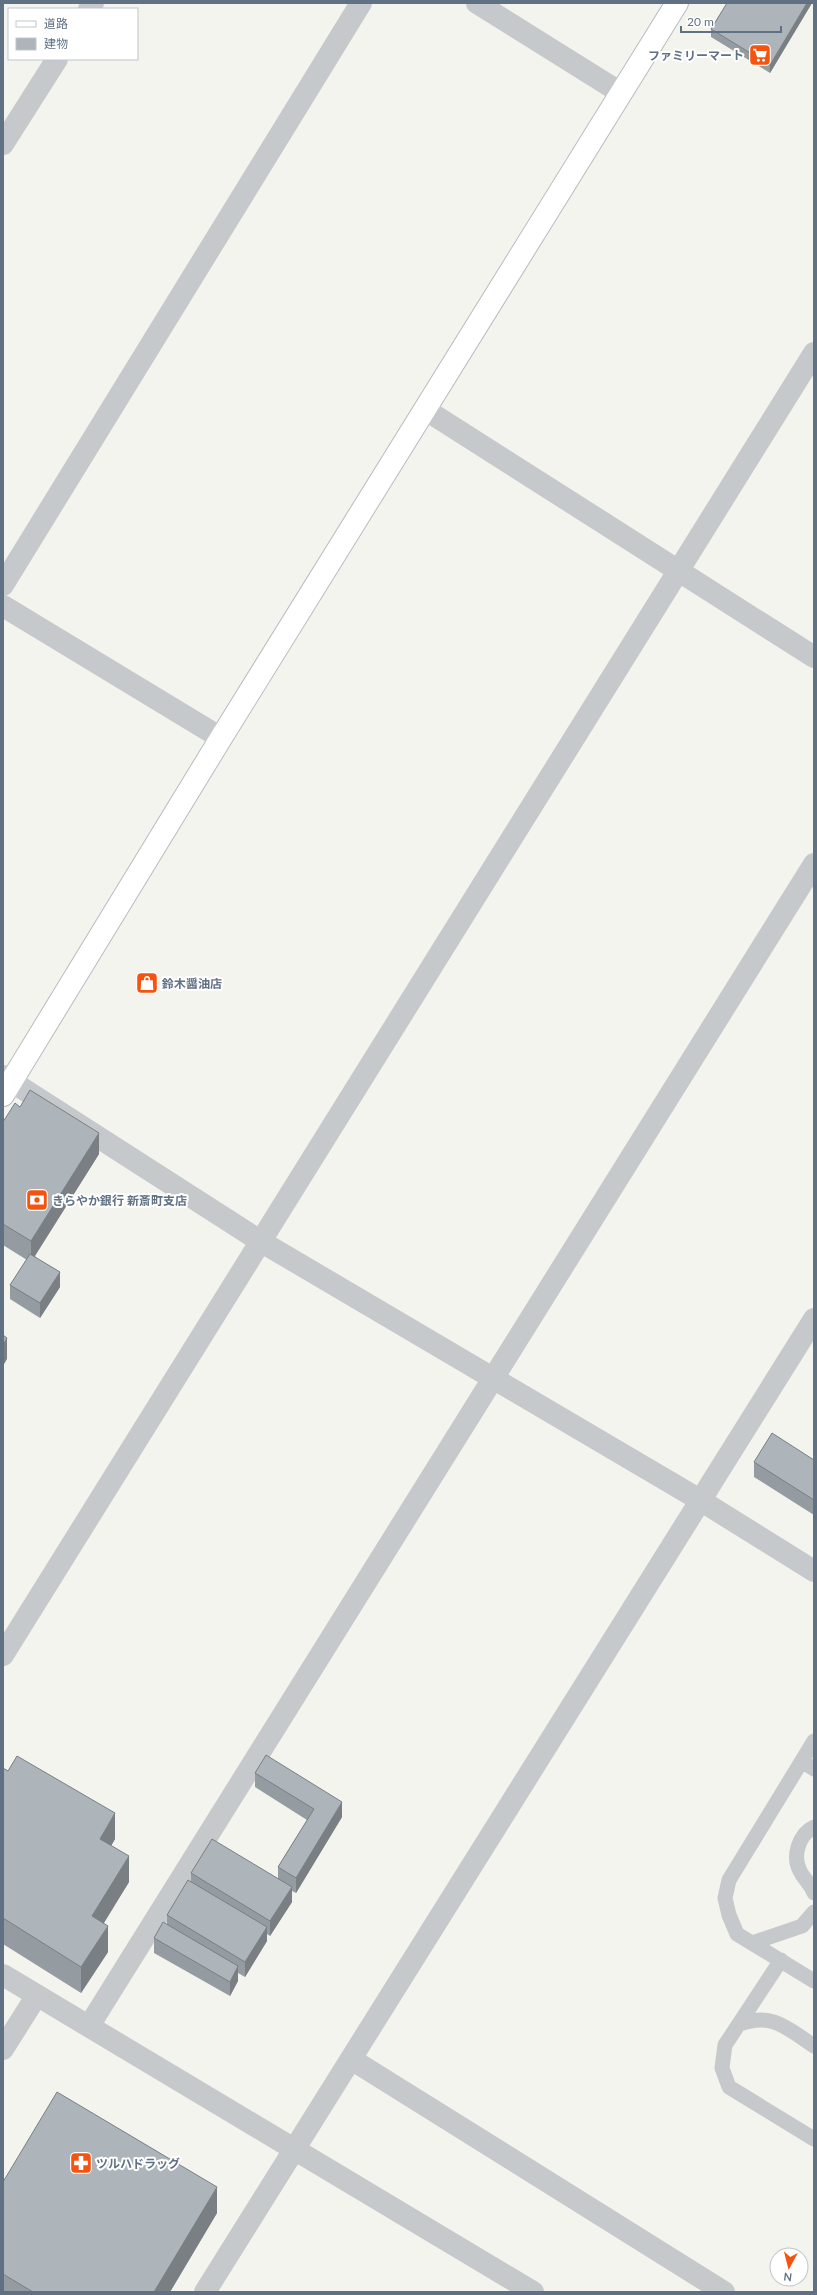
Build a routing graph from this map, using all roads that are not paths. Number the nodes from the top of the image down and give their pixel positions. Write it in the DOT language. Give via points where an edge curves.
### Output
graph roads {
  1 [pos="361,3"];
  2 [pos="477,3"];
  3 [pos="677,3"];
  4 [pos="56,60"];
  5 [pos="621,93"];
  6 [pos="3,144"];
  7 [pos="814,353"];
  8 [pos="426,410"];
  9 [pos="677,570"];
  10 [pos="3,585"];
  11 [pos="3,606"];
  12 [pos="814,657"];
  13 [pos="221,738"];
  14 [pos="814,864"];
  15 [pos="6,1084"];
  16 [pos="260,1240"];
  17 [pos="814,1319"];
  18 [pos="493,1378"];
  19 [pos="700,1500"];
  20 [pos="814,1571"];
  21 [pos="3,1655"];
  22 [pos="814,1741"];
  23 [pos="808,1765"];
  24 [pos="814,1827"];
  25 [pos="814,1893"];
  26 [pos="814,1912"];
  27 [pos="752,1943"];
  28 [pos="780,1960"];
  29 [pos="3,1975"];
  30 [pos="814,1981"];
  31 [pos="37,1995"];
  32 [pos="740,2024"];
  33 [pos="89,2026"];
  34 [pos="814,2046"];
  35 [pos="3,2049"];
  36 [pos="351,2058"];
  37 [pos="814,2139"];
  38 [pos="294,2149"];
  39 [pos="520,2288"];
  40 [pos="205,2292"];
  41 [pos="724,2292"];
  1 -- 10 [label="street"];
  2 -- 5 [label="street"];
  3 -- 5 [label="street"];
  4 -- 6 [label="street"];
  5 -- 8 [label="street"];
  7 -- 9 [label="street"];
  8 -- 9 [label="street"];
  8 -- 13 [label="street"];
  9 -- 12 [label="street"];
  9 -- 16 [label="street"];
  11 -- 13 [label="street"];
  13 -- 15 [label="street"];
  14 -- 18 [label="street"];
  15 -- 16 [label="street"];
  16 -- 18 [label="street"];
  16 -- 21 [label="street"];
  17 -- 19 [label="street"];
  18 -- 19 [label="street"];
  18 -- 33 [label="street"];
  19 -- 20 [label="street"];
  19 -- 36 [label="street"];
  22 -- 23 [label="lane"];
  23 -- 27 [label="lane" via="728,1880 725,1898 729,1915 737,1934"];
  24 -- 25 [label="lane" via="806,1831 796,1850 800,1871 810,1882"];
  26 -- 27 [label="lane" via="802,1926"];
  27 -- 28 [label="lane"];
  28 -- 30 [label="lane"];
  28 -- 32 [label="lane"];
  29 -- 31 [label="street"];
  31 -- 33 [label="street"];
  31 -- 35 [label="street"];
  32 -- 34 [label="lane" via="763,2018 775,2021"];
  32 -- 37 [label="lane" via="725,2046 722,2068 729,2087"];
  33 -- 38 [label="street"];
  36 -- 38 [label="street"];
  36 -- 41 [label="street"];
  38 -- 39 [label="street"];
  38 -- 40 [label="street"];
}
